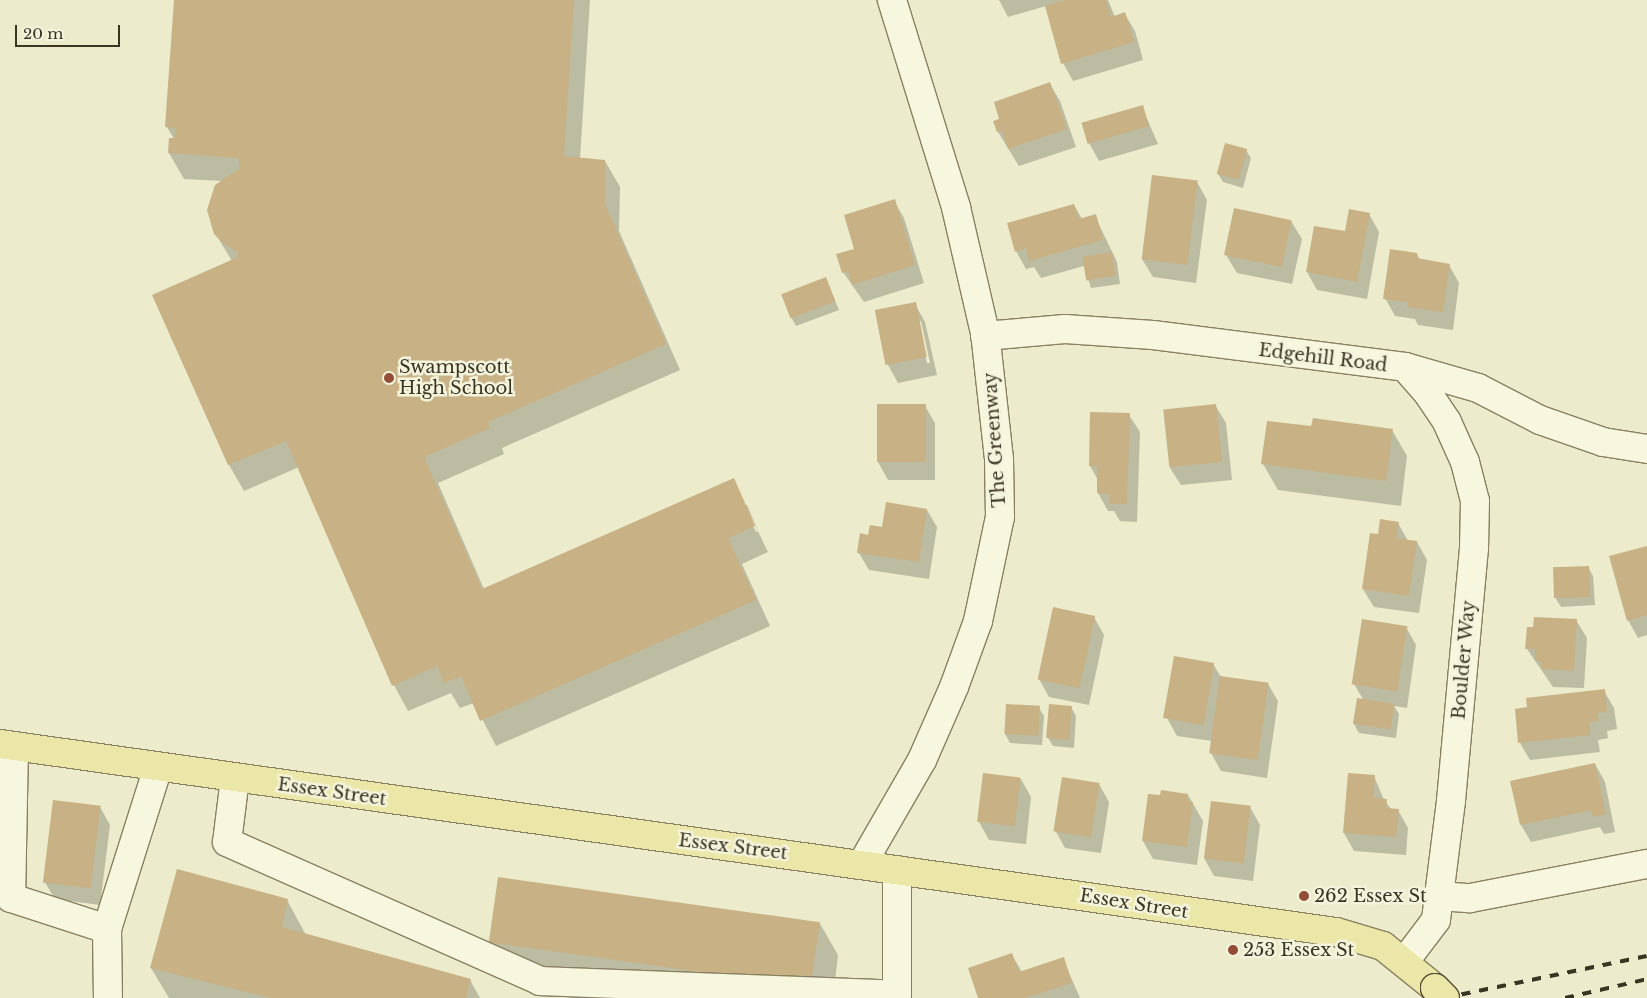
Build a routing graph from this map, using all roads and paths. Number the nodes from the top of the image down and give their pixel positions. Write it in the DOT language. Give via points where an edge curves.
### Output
graph roads {
  1 [pos="892,0"];
  2 [pos="985,336"];
  3 [pos="1405,367"];
  4 [pos="1647,449"];
  5 [pos="7,745"];
  6 [pos="158,767"];
  7 [pos="235,778"];
  8 [pos="862,864"];
  9 [pos="1647,864"];
  10 [pos="897,870"];
  11 [pos="1439,896"];
  12 [pos="5,902"];
  13 [pos="107,929"];
  14 [pos="1405,961"];
  15 [pos="1440,993"];
  16 [pos="108,998"];
  1 -- 2 [label="street, The Greenway" via="956,207"];
  2 -- 3 [label="street, Edgehill Road" via="1065,329 1144,334"];
  2 -- 8 [label="street, The Greenway" via="999,459 1000,518 991,567 978,621 954,687 922,760"];
  3 -- 4 [label="street, Edgehill Road" via="1478,388 1540,420 1603,442"];
  3 -- 11 [label="street, Boulder Way" via="1447,422 1465,462 1475,501 1474,548 1452,792"];
  5 -- 6 [label="main road, Essex Street"];
  5 -- 12 [label="street"];
  6 -- 7 [label="main road, Essex Street"];
  6 -- 13 [label="street"];
  7 -- 8 [label="main road, Essex Street"];
  7 -- 10 [label="street" via="227,842 540,981 898,995"];
  8 -- 10 [label="main road, Essex Street"];
  9 -- 11 [label="street" via="1470,898"];
  10 -- 14 [label="main road, Essex Street" via="1336,932 1383,946"];
  11 -- 14 [label="street, Boulder Way" via="1436,920"];
  12 -- 13 [label="street"];
  13 -- 16 [label="street"];
  14 -- 15 [label="main road, Essex Street"];
}
